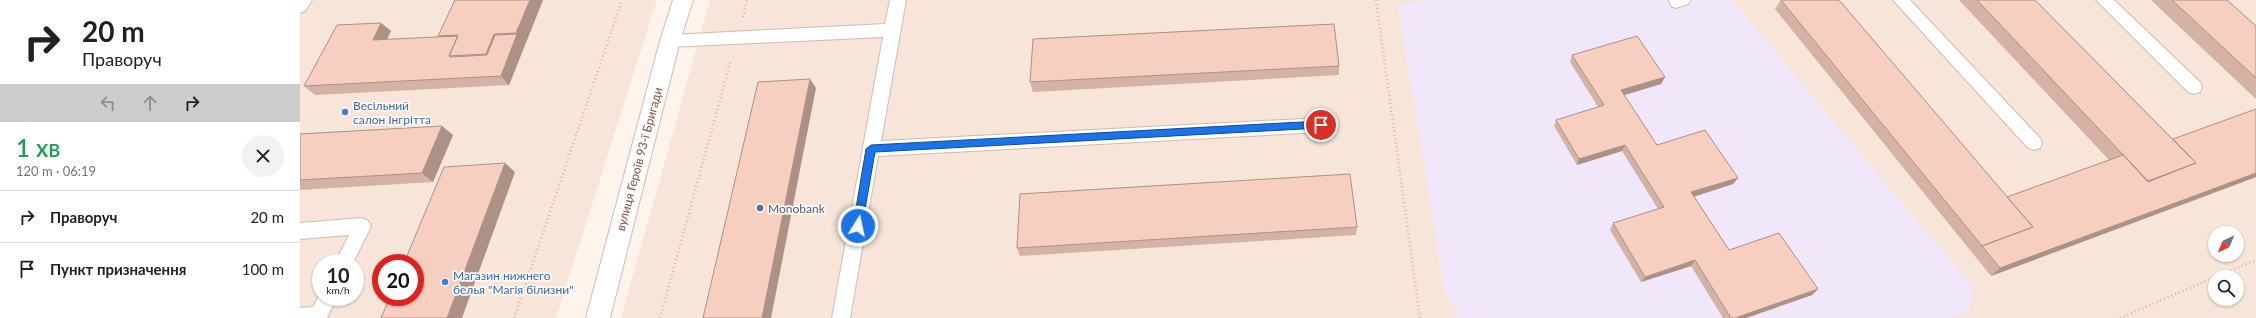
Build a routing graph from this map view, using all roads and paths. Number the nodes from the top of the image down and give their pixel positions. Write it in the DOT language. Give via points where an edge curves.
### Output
graph roads {
  1 [pos="304,0"];
  2 [pos="622,0"];
  3 [pos="683,0"];
  4 [pos="747,0"];
  5 [pos="898,0"];
  6 [pos="1376,0"];
  7 [pos="1901,0"];
  8 [pos="2104,0"];
  9 [pos="300,7"];
  10 [pos="892,30"];
  11 [pos="736,38"];
  12 [pos="670,41"];
  13 [pos="2194,87"];
  14 [pos="1321,125"];
  15 [pos="2034,143"];
  16 [pos="871,149"];
  17 [pos="300,231"];
  18 [pos="348,254"];
  19 [pos="2256,260"];
  20 [pos="2232,270"];
  21 [pos="2208,280"];
  22 [pos="324,306"];
  23 [pos="300,317"];
  24 [pos="514,318"];
  25 [pos="598,318"];
  26 [pos="660,318"];
  27 [pos="841,318"];
  28 [pos="1420,318"];
  29 [pos="2120,318"];
  1 -- 9 [label="lane"];
  2 -- 24 [label="path"];
  3 -- 12 [label="street, вулиця Героїв 93-ї Бригади"];
  4 -- 11 [label="path"];
  5 -- 10 [label="lane"];
  6 -- 28 [label="path"];
  7 -- 15 [label="lane"];
  8 -- 13 [label="lane"];
  10 -- 11 [label="lane"];
  10 -- 16 [label="lane"];
  11 -- 12 [label="lane"];
  11 -- 26 [label="path"];
  12 -- 25 [label="street, вулиця Героїв 93-ї Бригади"];
  14 -- 16 [label="lane"];
  16 -- 27 [label="lane"];
  17 -- 18 [label="lane" via="362,226"];
  19 -- 20 [label="path"];
  21 -- 29 [label="path"];
  22 -- 23 [label="lane" via="319,315"];
}
